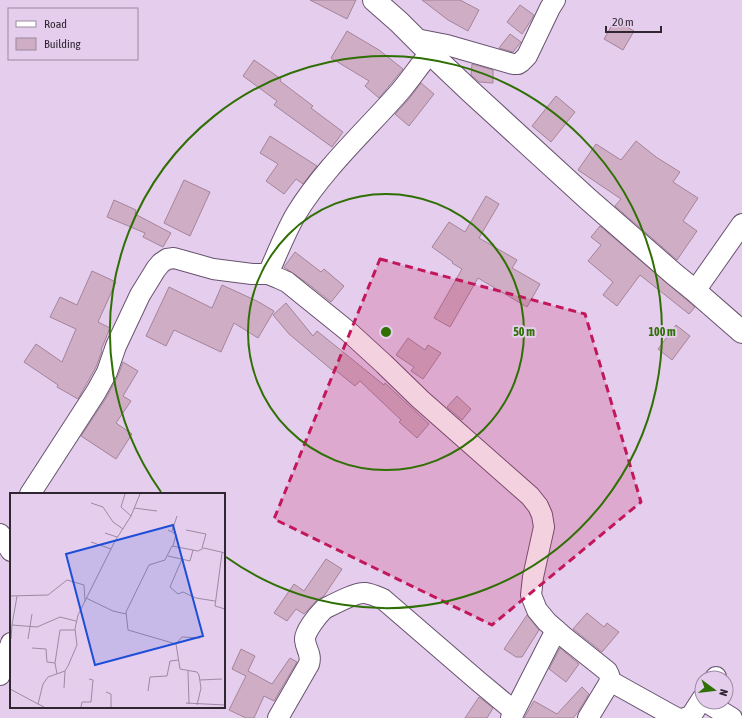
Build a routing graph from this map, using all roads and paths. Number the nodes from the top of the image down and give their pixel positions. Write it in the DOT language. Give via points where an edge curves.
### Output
graph roads {
  1 [pos="374,0"];
  2 [pos="555,0"];
  3 [pos="423,46"];
  4 [pos="742,224"];
  5 [pos="268,274"];
  6 [pos="695,291"];
  7 [pos="742,332"];
  8 [pos="31,493"];
  9 [pos="10,524"];
  10 [pos="0,534"];
  11 [pos="10,549"];
  12 [pos="556,630"];
  13 [pos="10,646"];
  14 [pos="0,675"];
  15 [pos="610,681"];
  16 [pos="695,710"];
  17 [pos="719,710"];
  18 [pos="513,715"];
  19 [pos="278,718"];
  20 [pos="588,718"];
  21 [pos="677,718"];
  22 [pos="685,718"];
  23 [pos="732,718"];
  1 -- 3 [label="street"];
  2 -- 3 [label="street" via="526,56 518,64 447,46"];
  3 -- 5 [label="street" via="397,95 326,173 307,198 283,239"];
  3 -- 6 [label="street" via="589,200"];
  4 -- 6 [label="street"];
  5 -- 8 [label="street" via="213,269 174,258 161,263 140,295 96,392"];
  5 -- 12 [label="street" via="287,282 349,332 530,496 538,506 544,527 531,595 537,610"];
  6 -- 7 [label="street"];
  9 -- 10 [label="street"];
  10 -- 11 [label="street"];
  12 -- 15 [label="street" via="607,671"];
  12 -- 18 [label="street"];
  13 -- 14 [label="street"];
  15 -- 20 [label="street"];
  15 -- 21 [label="street"];
  16 -- 22 [label="street" via="691,716"];
  17 -- 23 [label="street"];
  18 -- 19 [label="street" via="478,681 383,599 372,594 359,593 324,609 306,633 304,639 310,659"];
}
